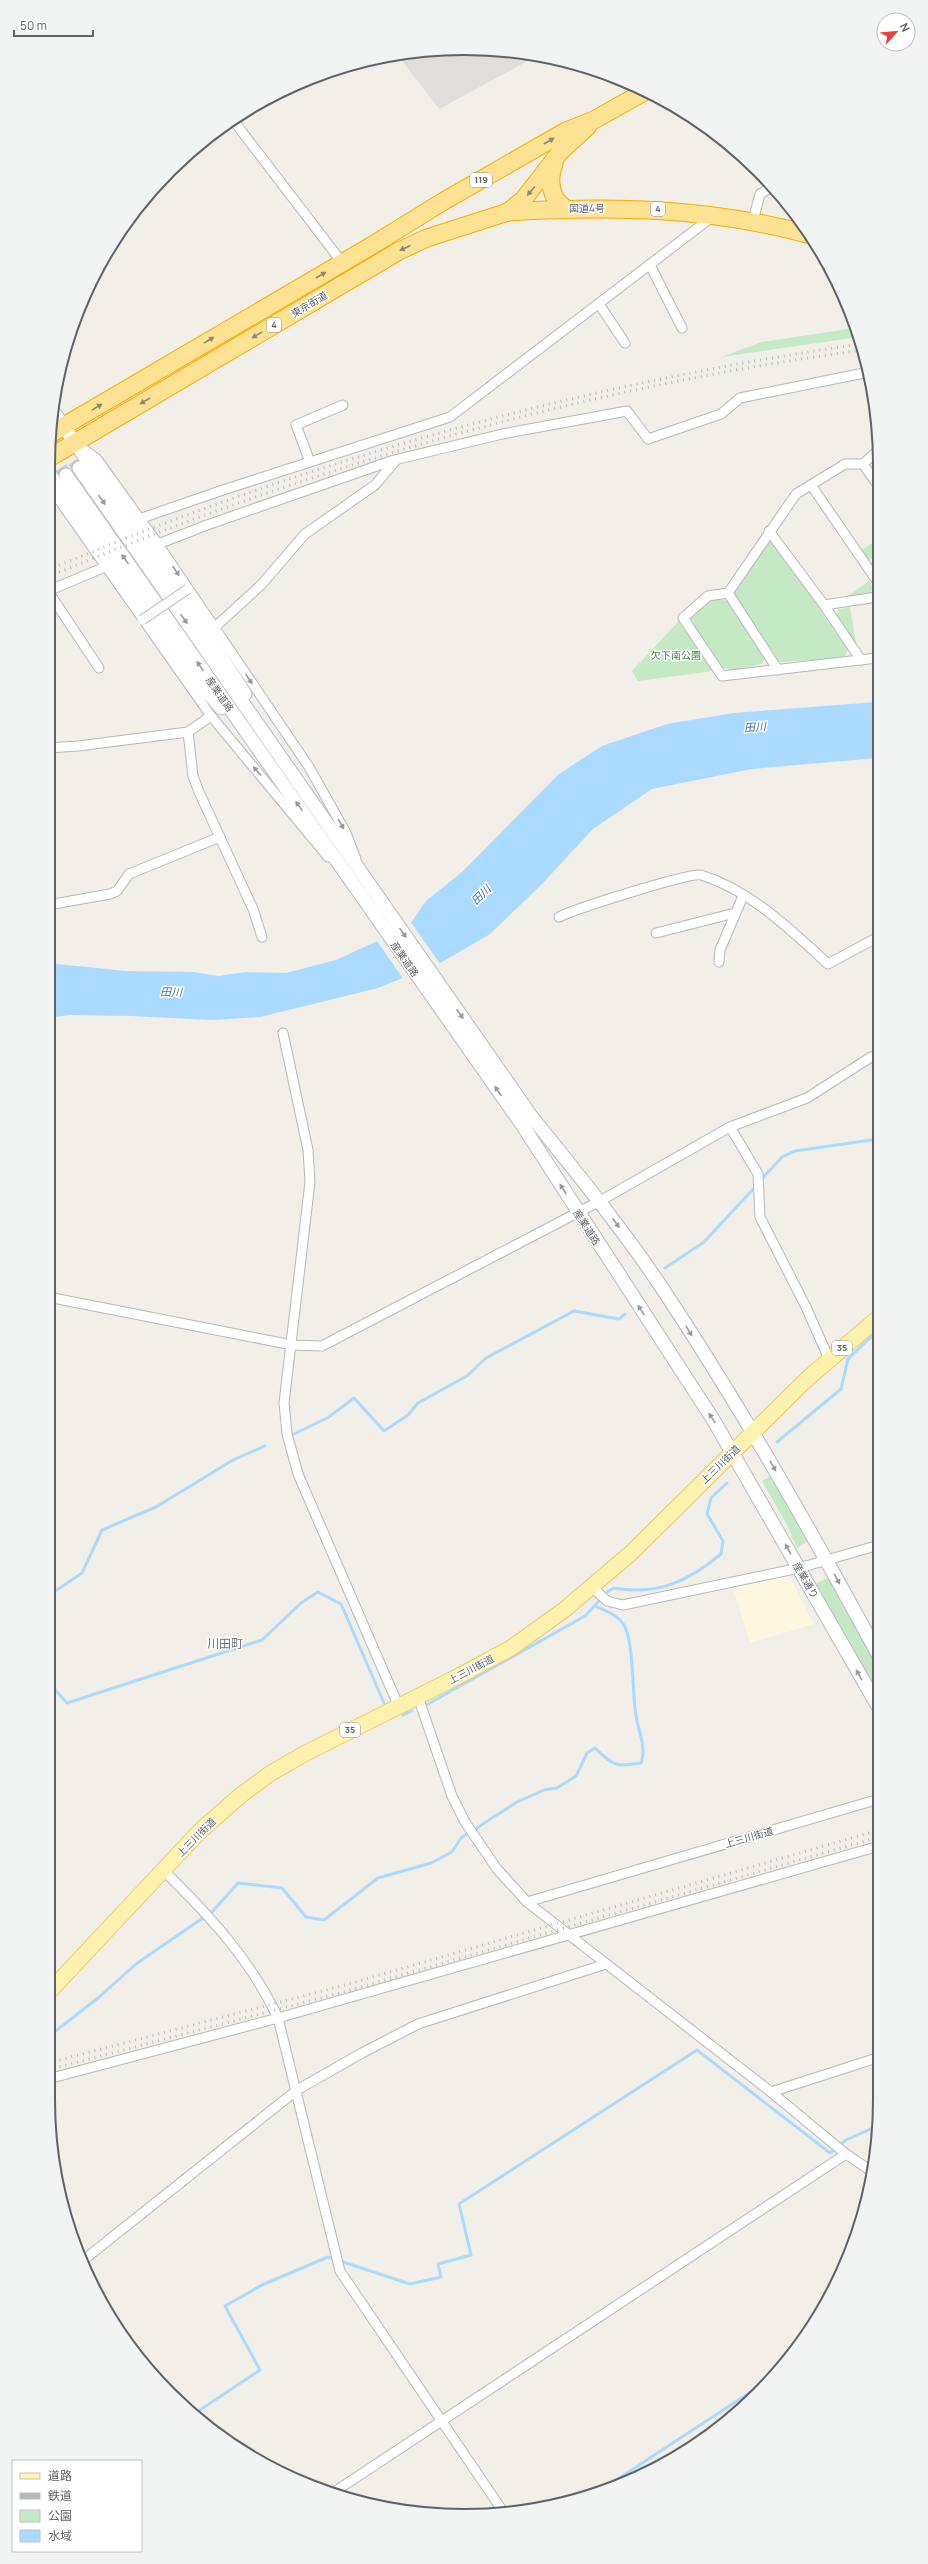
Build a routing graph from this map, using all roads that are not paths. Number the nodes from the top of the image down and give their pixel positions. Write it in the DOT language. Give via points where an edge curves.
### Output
graph roads {
  1 [pos="640,94"];
  2 [pos="594,120"];
  3 [pos="236,124"];
  4 [pos="558,156"];
  5 [pos="767,189"];
  6 [pos="444,201"];
  7 [pos="565,208"];
  8 [pos="508,212"];
  9 [pos="714,215"];
  10 [pos="753,221"];
  11 [pos="801,232"];
  12 [pos="371,246"];
  13 [pos="343,263"];
  14 [pos="650,265"];
  15 [pos="352,279"];
  16 [pos="599,304"];
  17 [pos="682,328"];
  18 [pos="624,343"];
  19 [pos="863,373"];
  20 [pos="343,405"];
  21 [pos="57,425"];
  22 [pos="75,443"];
  23 [pos="55,454"];
  24 [pos="873,455"];
  25 [pos="396,460"];
  26 [pos="310,462"];
  27 [pos="863,464"];
  28 [pos="79,468"];
  29 [pos="66,475"];
  30 [pos="873,478"];
  31 [pos="55,482"];
  32 [pos="811,485"];
  33 [pos="55,494"];
  34 [pos="139,519"];
  35 [pos="769,531"];
  36 [pos="158,544"];
  37 [pos="105,567"];
  38 [pos="873,575"];
  39 [pos="55,588"];
  40 [pos="188,589"];
  41 [pos="728,593"];
  42 [pos="873,598"];
  43 [pos="55,602"];
  44 [pos="824,605"];
  45 [pos="142,620"];
  46 [pos="214,628"];
  47 [pos="873,658"];
  48 [pos="861,660"];
  49 [pos="99,668"];
  50 [pos="778,670"];
  51 [pos="211,716"];
  52 [pos="188,732"];
  53 [pos="55,747"];
  54 [pos="274,760"];
  55 [pos="220,836"];
  56 [pos="359,883"];
  57 [pos="743,896"];
  58 [pos="55,903"];
  59 [pos="735,913"];
  60 [pos="559,917"];
  61 [pos="656,933"];
  62 [pos="262,937"];
  63 [pos="873,940"];
  64 [pos="719,962"];
  65 [pos="283,1033"];
  66 [pos="873,1057"];
  67 [pos="730,1127"];
  68 [pos="600,1201"];
  69 [pos="578,1212"];
  70 [pos="55,1298"];
  71 [pos="873,1327"];
  72 [pos="292,1345"];
  73 [pos="829,1359"];
  74 [pos="753,1433"];
  75 [pos="732,1452"];
  76 [pos="873,1547"];
  77 [pos="827,1561"];
  78 [pos="798,1568"];
  79 [pos="592,1587"];
  80 [pos="873,1645"];
  81 [pos="418,1697"];
  82 [pos="873,1698"];
  83 [pos="399,1707"];
  84 [pos="873,1801"];
  85 [pos="873,1848"];
  86 [pos="163,1870"];
  87 [pos="527,1902"];
  88 [pos="569,1936"];
  89 [pos="606,1964"];
  90 [pos="55,1986"];
  91 [pos="278,2018"];
  92 [pos="873,2059"];
  93 [pos="55,2077"];
  94 [pos="297,2090"];
  95 [pos="771,2092"];
  96 [pos="846,2154"];
  97 [pos="867,2168"];
  98 [pos="86,2258"];
  99 [pos="442,2419"];
  100 [pos="339,2489"];
  101 [pos="500,2507"];
  1 -- 2 [label="highway, 東京街道 / 119"];
  2 -- 4 [label="highway, 東京街道 / 119"];
  6 -- 2 [label="highway, 東京街道 / 119, one-way" via="566,131"];
  3 -- 13 [label="street"];
  4 -- 6 [label="highway, 東京街道 / 119" via="528,164 462,202 452,204"];
  4 -- 7 [label="highway" via="551,172 551,186 557,201"];
  4 -- 8 [label="highway, 東京街道 / 119, one-way" via="529,194"];
  5 -- 10 [label="street" via="760,194"];
  6 -- 12 [label="highway, 東京街道 / 119"];
  7 -- 8 [label="highway, 国道4号 / 4"];
  7 -- 9 [label="highway, 国道4号 / 4" via="638,208"];
  8 -- 12 [label="highway, 国道4号 / 4" via="465,214"];
  8 -- 15 [label="highway, 東京街道 / 4, one-way" via="427,238 399,251"];
  9 -- 10 [label="highway, 国道4号 / 4"];
  9 -- 14 [label="street"];
  10 -- 11 [label="highway, 国道4号 / 4"];
  12 -- 13 [label="highway, 東京街道 / 4"];
  13 -- 15 [label="street"];
  21 -- 13 [label="highway, 東京街道 / 4, one-way"];
  14 -- 16 [label="street"];
  14 -- 17 [label="street"];
  15 -- 22 [label="highway, 東京街道 / 4, one-way"];
  16 -- 18 [label="street"];
  16 -- 26 [label="street" via="450,417"];
  19 -- 25 [label="street" via="740,398 721,414 648,439 627,411 502,434"];
  20 -- 26 [label="street" via="296,426"];
  21 -- 22 [label="street"];
  22 -- 23 [label="highway, 東京街道 / 4"];
  22 -- 34 [label="street" via="97,459"];
  22 -- 54 [label="street" via="231,668"];
  24 -- 27 [label="street"];
  25 -- 36 [label="street"];
  25 -- 46 [label="street" via="375,486 305,534 261,585"];
  26 -- 34 [label="street"];
  27 -- 30 [label="street"];
  27 -- 32 [label="street" via="845,464"];
  28 -- 54 [label="street, 産業道路, one-way"];
  54 -- 29 [label="street, 産業道路, one-way"];
  31 -- 54 [label="street" via="204,688"];
  32 -- 35 [label="street" via="796,494"];
  32 -- 38 [label="street"];
  33 -- 37 [label="street"];
  34 -- 36 [label="street"];
  35 -- 41 [label="street"];
  35 -- 44 [label="street"];
  36 -- 40 [label="street, one-way"];
  37 -- 39 [label="street"];
  37 -- 45 [label="street"];
  40 -- 45 [label="street, bridge"];
  40 -- 46 [label="street"];
  41 -- 50 [label="street"];
  41 -- 50 [label="street" via="708,596 683,618 722,676"];
  42 -- 44 [label="street"];
  43 -- 49 [label="street"];
  44 -- 48 [label="street"];
  45 -- 51 [label="street"];
  46 -- 56 [label="street, one-way" via="309,768 346,833"];
  47 -- 48 [label="street"];
  48 -- 50 [label="street"];
  51 -- 52 [label="street"];
  56 -- 51 [label="street, one-way"];
  52 -- 53 [label="street"];
  52 -- 55 [label="street" via="193,776"];
  54 -- 56 [label="street, 産業道路"];
  55 -- 58 [label="street" via="129,874 117,891 110,894"];
  55 -- 62 [label="street" via="253,910"];
  56 -- 68 [label="street, 産業道路, one-way" via="381,901 531,1116"];
  69 -- 56 [label="street, 産業道路, one-way" via="521,1123 369,908"];
  57 -- 59 [label="street"];
  57 -- 60 [label="street" via="700,874 595,902"];
  57 -- 63 [label="street" via="784,924 828,964"];
  59 -- 61 [label="street"];
  59 -- 64 [label="street" via="720,950"];
  65 -- 72 [label="street" via="308,1150 310,1182"];
  66 -- 67 [label="street" via="806,1098"];
  67 -- 68 [label="street"];
  67 -- 73 [label="street" via="758,1174 760,1217 806,1307"];
  68 -- 69 [label="street"];
  68 -- 74 [label="street, 産業道路, one-way" via="662,1288"];
  69 -- 72 [label="street" via="322,1346"];
  75 -- 69 [label="street, 産業道路, one-way"];
  70 -- 72 [label="street"];
  71 -- 73 [label="main road, 上三川街道 / 35"];
  72 -- 83 [label="street" via="284,1403 291,1450 298,1474"];
  73 -- 74 [label="main road, 上三川街道 / 35"];
  74 -- 75 [label="main road, 上三川街道 / 35"];
  74 -- 77 [label="street, one-way"];
  78 -- 75 [label="street, 産業通り, one-way"];
  75 -- 79 [label="main road, 上三川街道 / 35" via="631,1553"];
  76 -- 77 [label="street"];
  77 -- 78 [label="street"];
  77 -- 80 [label="street, one-way"];
  78 -- 79 [label="street" via="623,1605 608,1601"];
  82 -- 78 [label="street, 産業通り, one-way"];
  79 -- 81 [label="main road, 上三川街道 / 35" via="543,1626 510,1648"];
  81 -- 83 [label="main road, 上三川街道 / 35"];
  81 -- 87 [label="street" via="452,1796 465,1822 497,1869"];
  83 -- 86 [label="main road, 上三川街道 / 35" via="271,1773 214,1819"];
  84 -- 87 [label="street, 上三川街道"];
  85 -- 88 [label="street"];
  86 -- 90 [label="main road, 上三川街道 / 35"];
  86 -- 91 [label="street" via="232,1942 265,1990"];
  87 -- 88 [label="street"];
  88 -- 89 [label="street"];
  88 -- 91 [label="street"];
  89 -- 94 [label="street" via="418,2024"];
  89 -- 95 [label="street"];
  91 -- 93 [label="street"];
  91 -- 94 [label="street"];
  92 -- 95 [label="street"];
  94 -- 98 [label="street"];
  94 -- 99 [label="street" via="340,2271"];
  95 -- 96 [label="street"];
  96 -- 97 [label="street"];
  96 -- 99 [label="street"];
  99 -- 100 [label="street"];
  99 -- 101 [label="street"];
}
